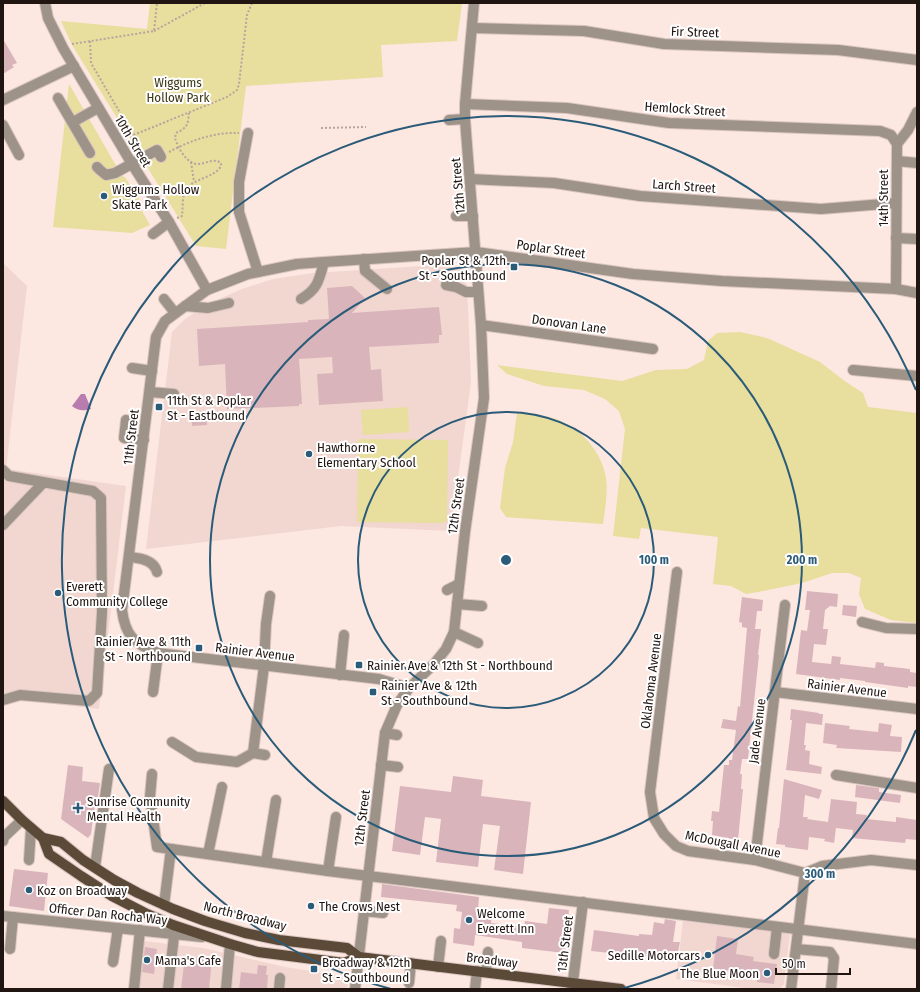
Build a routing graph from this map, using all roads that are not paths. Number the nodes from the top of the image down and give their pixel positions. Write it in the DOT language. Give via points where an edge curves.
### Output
graph roads {
  1 [pos="45,3"];
  2 [pos="474,3"];
  3 [pos="472,28"];
  4 [pos="917,60"];
  5 [pos="74,66"];
  6 [pos="58,98"];
  7 [pos="3,100"];
  8 [pos="465,104"];
  9 [pos="98,108"];
  10 [pos="917,112"];
  11 [pos="465,119"];
  12 [pos="449,120"];
  13 [pos="73,122"];
  14 [pos="3,125"];
  15 [pos="248,133"];
  16 [pos="897,144"];
  17 [pos="90,153"];
  18 [pos="19,155"];
  19 [pos="161,157"];
  20 [pos="897,161"];
  21 [pos="917,163"];
  22 [pos="132,164"];
  23 [pos="97,167"];
  24 [pos="470,178"];
  25 [pos="896,203"];
  26 [pos="456,216"];
  27 [pos="473,216"];
  28 [pos="169,222"];
  29 [pos="152,234"];
  30 [pos="896,238"];
  31 [pos="917,239"];
  32 [pos="476,252"];
  33 [pos="364,259"];
  34 [pos="324,262"];
  35 [pos="258,272"];
  36 [pos="446,285"];
  37 [pos="387,289"];
  38 [pos="207,290"];
  39 [pos="896,290"];
  40 [pos="478,292"];
  41 [pos="917,293"];
  42 [pos="164,299"];
  43 [pos="301,299"];
  44 [pos="229,303"];
  45 [pos="185,306"];
  46 [pos="175,313"];
  47 [pos="481,325"];
  48 [pos="653,349"];
  49 [pos="132,368"];
  50 [pos="853,370"];
  51 [pos="152,371"];
  52 [pos="917,376"];
  53 [pos="150,392"];
  54 [pos="174,394"];
  55 [pos="126,420"];
  56 [pos="144,440"];
  57 [pos="3,470"];
  58 [pos="43,483"];
  59 [pos="3,525"];
  60 [pos="129,557"];
  61 [pos="157,572"];
  62 [pos="677,572"];
  63 [pos="459,584"];
  64 [pos="447,590"];
  65 [pos="270,596"];
  66 [pos="457,604"];
  67 [pos="784,605"];
  68 [pos="482,606"];
  69 [pos="122,610"];
  70 [pos="862,622"];
  71 [pos="917,629"];
  72 [pos="454,632"];
  73 [pos="344,635"];
  74 [pos="478,643"];
  75 [pos="158,652"];
  76 [pos="264,666"];
  77 [pos="340,675"];
  78 [pos="409,688"];
  79 [pos="153,692"];
  80 [pos="774,692"];
  81 [pos="3,700"];
  82 [pos="917,709"];
  83 [pos="386,733"];
  84 [pos="397,735"];
  85 [pos="172,742"];
  86 [pos="253,753"];
  87 [pos="265,755"];
  88 [pos="381,765"];
  89 [pos="398,767"];
  90 [pos="109,769"];
  91 [pos="152,774"];
  92 [pos="836,775"];
  93 [pos="222,787"];
  94 [pos="917,788"];
  95 [pos="650,792"];
  96 [pos="276,800"];
  97 [pos="4,804"];
  98 [pos="336,817"];
  99 [pos="22,820"];
  100 [pos="30,828"];
  101 [pos="43,838"];
  102 [pos="3,841"];
  103 [pos="172,849"];
  104 [pos="208,854"];
  105 [pos="29,860"];
  106 [pos="755,860"];
  107 [pos="266,862"];
  108 [pos="917,865"];
  109 [pos="94,867"];
  110 [pos="328,871"];
  111 [pos="805,873"];
  112 [pos="368,876"];
  113 [pos="583,902"];
  114 [pos="164,905"];
  115 [pos="364,912"];
  116 [pos="383,913"];
  117 [pos="8,917"];
  118 [pos="777,927"];
  119 [pos="118,928"];
  120 [pos="798,929"];
  121 [pos="140,930"];
  122 [pos="175,930"];
  123 [pos="441,941"];
  124 [pos="230,944"];
  125 [pos="917,944"];
  126 [pos="10,949"];
  127 [pos="796,949"];
  128 [pos="488,952"];
  129 [pos="774,954"];
  130 [pos="359,957"];
  131 [pos="113,962"];
  132 [pos="411,963"];
  133 [pos="438,966"];
  134 [pos="482,972"];
  135 [pos="280,978"];
  136 [pos="409,983"];
  137 [pos="573,986"];
  138 [pos="134,989"];
  139 [pos="168,989"];
  140 [pos="226,989"];
  141 [pos="279,989"];
  142 [pos="355,989"];
  143 [pos="475,989"];
  144 [pos="621,989"];
  145 [pos="791,989"];
  146 [pos="831,989"];
  1 -- 5 [label="street, 10th Street" via="48,18"];
  2 -- 3 [label="street, 12th Street"];
  3 -- 4 [label="street, Fir Street" via="584,31 664,44 838,50"];
  3 -- 8 [label="street, 12th Street"];
  5 -- 7 [label="street"];
  5 -- 9 [label="street, 10th Street"];
  6 -- 13 [label="street"];
  8 -- 11 [label="street, 12th Street"];
  8 -- 16 [label="street, Hemlock Street" via="568,108 669,123 880,131 891,134"];
  9 -- 13 [label="street"];
  9 -- 22 [label="street, 10th Street"];
  10 -- 16 [label="street"];
  11 -- 12 [label="street"];
  11 -- 24 [label="street, 12th Street"];
  13 -- 17 [label="street"];
  14 -- 18 [label="street"];
  15 -- 35 [label="street" via="239,182 239,212"];
  16 -- 20 [label="street, 14th Street"];
  19 -- 22 [label="street" via="157,150"];
  20 -- 21 [label="street"];
  20 -- 25 [label="street, 14th Street"];
  22 -- 23 [label="street" via="106,175"];
  22 -- 28 [label="street, 10th Street"];
  24 -- 25 [label="street, Larch Street" via="554,183 640,196 821,209"];
  24 -- 27 [label="street, 12th Street"];
  25 -- 30 [label="street, 14th Street"];
  26 -- 27 [label="street"];
  27 -- 32 [label="street, 12th Street"];
  28 -- 29 [label="street"];
  28 -- 38 [label="street, 10th Street"];
  30 -- 31 [label="street"];
  30 -- 39 [label="street, 14th Street"];
  32 -- 33 [label="street, Poplar Street"];
  32 -- 39 [label="street, Poplar Street" via="633,274 722,282"];
  32 -- 40 [label="street, 12th Street"];
  33 -- 34 [label="street, Poplar Street"];
  33 -- 37 [label="street" via="365,271"];
  34 -- 35 [label="street, Poplar Street" via="297,264"];
  34 -- 43 [label="street" via="317,285 310,294"];
  35 -- 38 [label="street, Poplar Street"];
  36 -- 40 [label="street" via="466,292"];
  38 -- 45 [label="street, 11th Street"];
  39 -- 41 [label="street, Poplar Street"];
  40 -- 47 [label="street, 12th Street"];
  42 -- 46 [label="street"];
  44 -- 45 [label="street" via="208,308"];
  45 -- 46 [label="street, 11th Street"];
  46 -- 51 [label="street, 11th Street" via="165,320 156,337"];
  47 -- 48 [label="street, Donovan Lane"];
  47 -- 63 [label="street, 12th Street" via="484,398"];
  49 -- 51 [label="street"];
  50 -- 52 [label="street"];
  51 -- 53 [label="street, 11th Street"];
  53 -- 54 [label="street"];
  53 -- 56 [label="street, 11th Street"];
  55 -- 56 [label="street" via="124,438"];
  56 -- 60 [label="street, 11th Street"];
  57 -- 58 [label="street" via="9,476"];
  58 -- 59 [label="street"];
  58 -- 81 [label="street" via="93,491 101,498 102,614 97,693 89,701 20,695"];
  60 -- 61 [label="street" via="152,564"];
  60 -- 69 [label="street, 11th Street"];
  62 -- 95 [label="street, Oklahoma Avenue"];
  63 -- 64 [label="street"];
  63 -- 66 [label="street, 12th Street"];
  65 -- 76 [label="street"];
  66 -- 68 [label="street"];
  66 -- 72 [label="street, 12th Street"];
  67 -- 80 [label="street, Jade Avenue"];
  69 -- 75 [label="street, Rainier Avenue" via="129,634 146,648"];
  70 -- 71 [label="street" via="886,628"];
  72 -- 74 [label="street"];
  72 -- 78 [label="street, 12th Street" via="438,659"];
  73 -- 77 [label="street"];
  75 -- 76 [label="street, Rainier Avenue"];
  75 -- 79 [label="street"];
  76 -- 77 [label="street, Rainier Avenue"];
  76 -- 86 [label="street"];
  77 -- 78 [label="street, Rainier Avenue" via="379,679"];
  78 -- 83 [label="street, 12th Street" via="397,705"];
  80 -- 82 [label="street, Rainier Avenue"];
  80 -- 106 [label="street, Jade Avenue"];
  83 -- 84 [label="street"];
  83 -- 88 [label="street, 12th Street"];
  85 -- 86 [label="street" via="196,757 237,762"];
  86 -- 87 [label="street"];
  88 -- 89 [label="street"];
  88 -- 112 [label="street, 12th Street"];
  90 -- 109 [label="street"];
  91 -- 103 [label="street" via="150,797 157,847"];
  92 -- 94 [label="street"];
  93 -- 104 [label="street"];
  95 -- 106 [label="street, McDougall Avenue" via="654,818 664,834 676,846 688,852"];
  96 -- 107 [label="street"];
  97 -- 99 [label="main road, North Broadway"];
  98 -- 110 [label="street"];
  99 -- 100 [label="main road, North Broadway"];
  99 -- 102 [label="street"];
  100 -- 101 [label="main road, North Broadway"];
  100 -- 105 [label="street"];
  101 -- 109 [label="main road, North Broadway" via="61,842"];
  101 -- 122 [label="main road" via="49,854 112,896"];
  103 -- 104 [label="street"];
  103 -- 114 [label="street"];
  104 -- 107 [label="street"];
  106 -- 111 [label="street, McDougall Avenue"];
  107 -- 110 [label="street"];
  108 -- 111 [label="street" via="871,860 822,866"];
  109 -- 114 [label="main road, North Broadway"];
  110 -- 112 [label="street"];
  111 -- 120 [label="street"];
  112 -- 113 [label="street" via="495,894"];
  112 -- 115 [label="street, 12th Street"];
  113 -- 118 [label="street"];
  113 -- 137 [label="street, 13th Street"];
  114 -- 130 [label="main road, North Broadway" via="245,933 347,948"];
  115 -- 116 [label="street"];
  115 -- 130 [label="street, 12th Street"];
  117 -- 119 [label="street, Officer Dan Rocha Way"];
  117 -- 126 [label="street"];
  118 -- 120 [label="street"];
  118 -- 129 [label="street"];
  119 -- 121 [label="street, Officer Dan Rocha Way"];
  119 -- 131 [label="street"];
  120 -- 125 [label="street"];
  120 -- 127 [label="street"];
  121 -- 122 [label="street, Officer Dan Rocha Way"];
  121 -- 138 [label="street"];
  122 -- 124 [label="main road"];
  122 -- 139 [label="street"];
  123 -- 133 [label="street"];
  124 -- 130 [label="main road" via="258,952 344,963"];
  124 -- 140 [label="street"];
  127 -- 145 [label="street"];
  127 -- 146 [label="street" via="830,952 834,958"];
  128 -- 134 [label="street"];
  130 -- 132 [label="main road, Broadway"];
  130 -- 142 [label="street, 12th Street"];
  132 -- 133 [label="main road, Broadway"];
  132 -- 136 [label="street"];
  133 -- 134 [label="main road, Broadway"];
  134 -- 137 [label="main road, Broadway"];
  134 -- 143 [label="street"];
  135 -- 141 [label="street"];
  137 -- 144 [label="main road, Broadway"];
}
